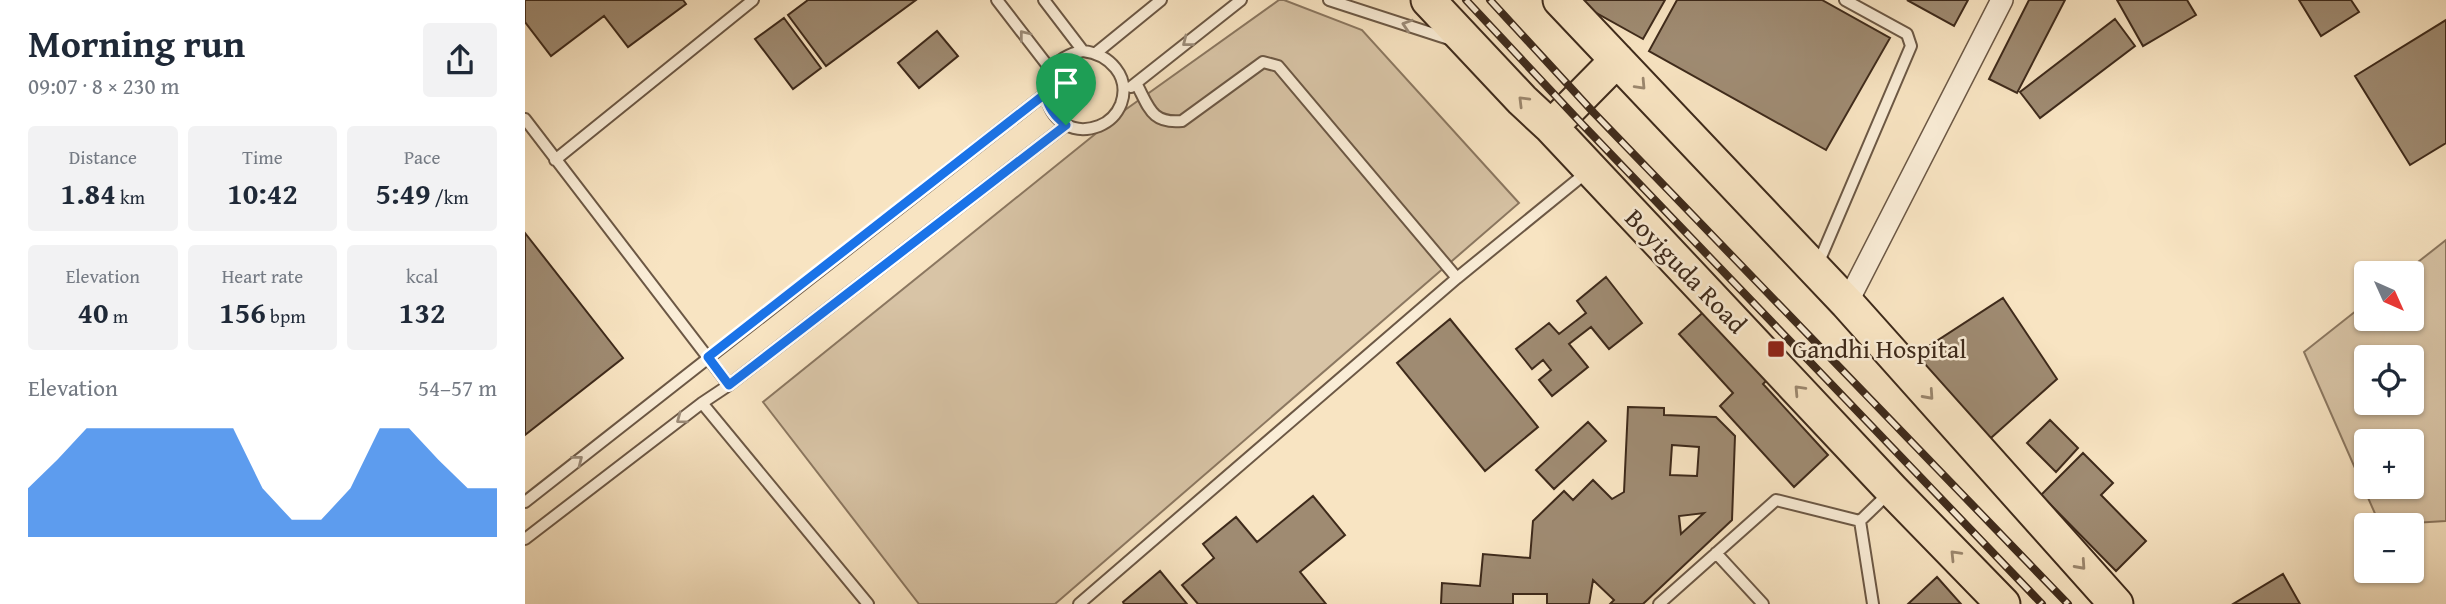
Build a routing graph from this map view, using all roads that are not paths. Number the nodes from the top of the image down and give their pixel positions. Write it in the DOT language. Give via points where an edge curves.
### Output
graph roads {
  1 [pos="753,0"];
  2 [pos="997,0"];
  3 [pos="1044,0"];
  4 [pos="1161,0"];
  5 [pos="1241,0"];
  6 [pos="1329,0"];
  7 [pos="1428,0"];
  8 [pos="1560,0"];
  9 [pos="1845,0"];
  10 [pos="2002,0"];
  11 [pos="1472,46"];
  12 [pos="1083,51"];
  13 [pos="1096,53"];
  14 [pos="1616,60"];
  15 [pos="1051,70"];
  16 [pos="1136,83"];
  17 [pos="1123,93"];
  18 [pos="1045,94"];
  19 [pos="525,119"];
  20 [pos="1066,125"];
  21 [pos="1551,127"];
  22 [pos="555,160"];
  23 [pos="1590,170"];
  24 [pos="1816,270"];
  25 [pos="1457,278"];
  26 [pos="1847,303"];
  27 [pos="708,357"];
  28 [pos="729,385"];
  29 [pos="702,403"];
  30 [pos="1892,490"];
  31 [pos="525,502"];
  32 [pos="1860,521"];
  33 [pos="525,539"];
  34 [pos="1716,554"];
  35 [pos="868,604"];
  36 [pos="1079,604"];
  37 [pos="1659,604"];
  38 [pos="1763,604"];
  39 [pos="1873,604"];
  40 [pos="2003,604"];
  41 [pos="2116,604"];
  1 -- 22 [label="lane"];
  15 -- 2 [label="lane, one-way"];
  3 -- 12 [label="lane"];
  4 -- 13 [label="lane"];
  5 -- 16 [label="lane, one-way"];
  11 -- 6 [label="lane, one-way"];
  7 -- 11 [label="main road, Boyiguda Road"];
  8 -- 14 [label="main road"];
  9 -- 24 [label="lane" via="1907,34 1910,46"];
  10 -- 26 [label="street"];
  21 -- 11 [label="main road, Boyiguda Road, one-way"];
  12 -- 13 [label="lane"];
  12 -- 15 [label="lane" via="1060,60"];
  13 -- 17 [label="lane" via="1117,68"];
  14 -- 21 [label="main road"];
  14 -- 24 [label="main road, one-way"];
  15 -- 18 [label="lane"];
  16 -- 17 [label="lane"];
  16 -- 25 [label="lane" via="1154,117 1182,121 1263,62 1278,66"];
  17 -- 20 [label="lane" via="1121,105 1103,124 1091,129"];
  18 -- 20 [label="lane" via="1056,117"];
  18 -- 27 [label="lane"];
  19 -- 22 [label="lane"];
  20 -- 28 [label="lane"];
  21 -- 23 [label="main road, Boyiguda Road"];
  22 -- 27 [label="lane"];
  23 -- 25 [label="lane"];
  30 -- 23 [label="main road, Boyiguda Road, one-way"];
  24 -- 26 [label="main road"];
  25 -- 36 [label="lane"];
  26 -- 41 [label="main road, one-way"];
  27 -- 28 [label="lane"];
  31 -- 27 [label="lane, one-way"];
  28 -- 29 [label="lane"];
  29 -- 33 [label="lane, one-way"];
  29 -- 35 [label="lane"];
  30 -- 32 [label="lane"];
  40 -- 30 [label="main road, Boyiguda Road, one-way"];
  32 -- 34 [label="lane" via="1776,500"];
  32 -- 39 [label="lane"];
  34 -- 37 [label="lane"];
  34 -- 38 [label="lane"];
}
